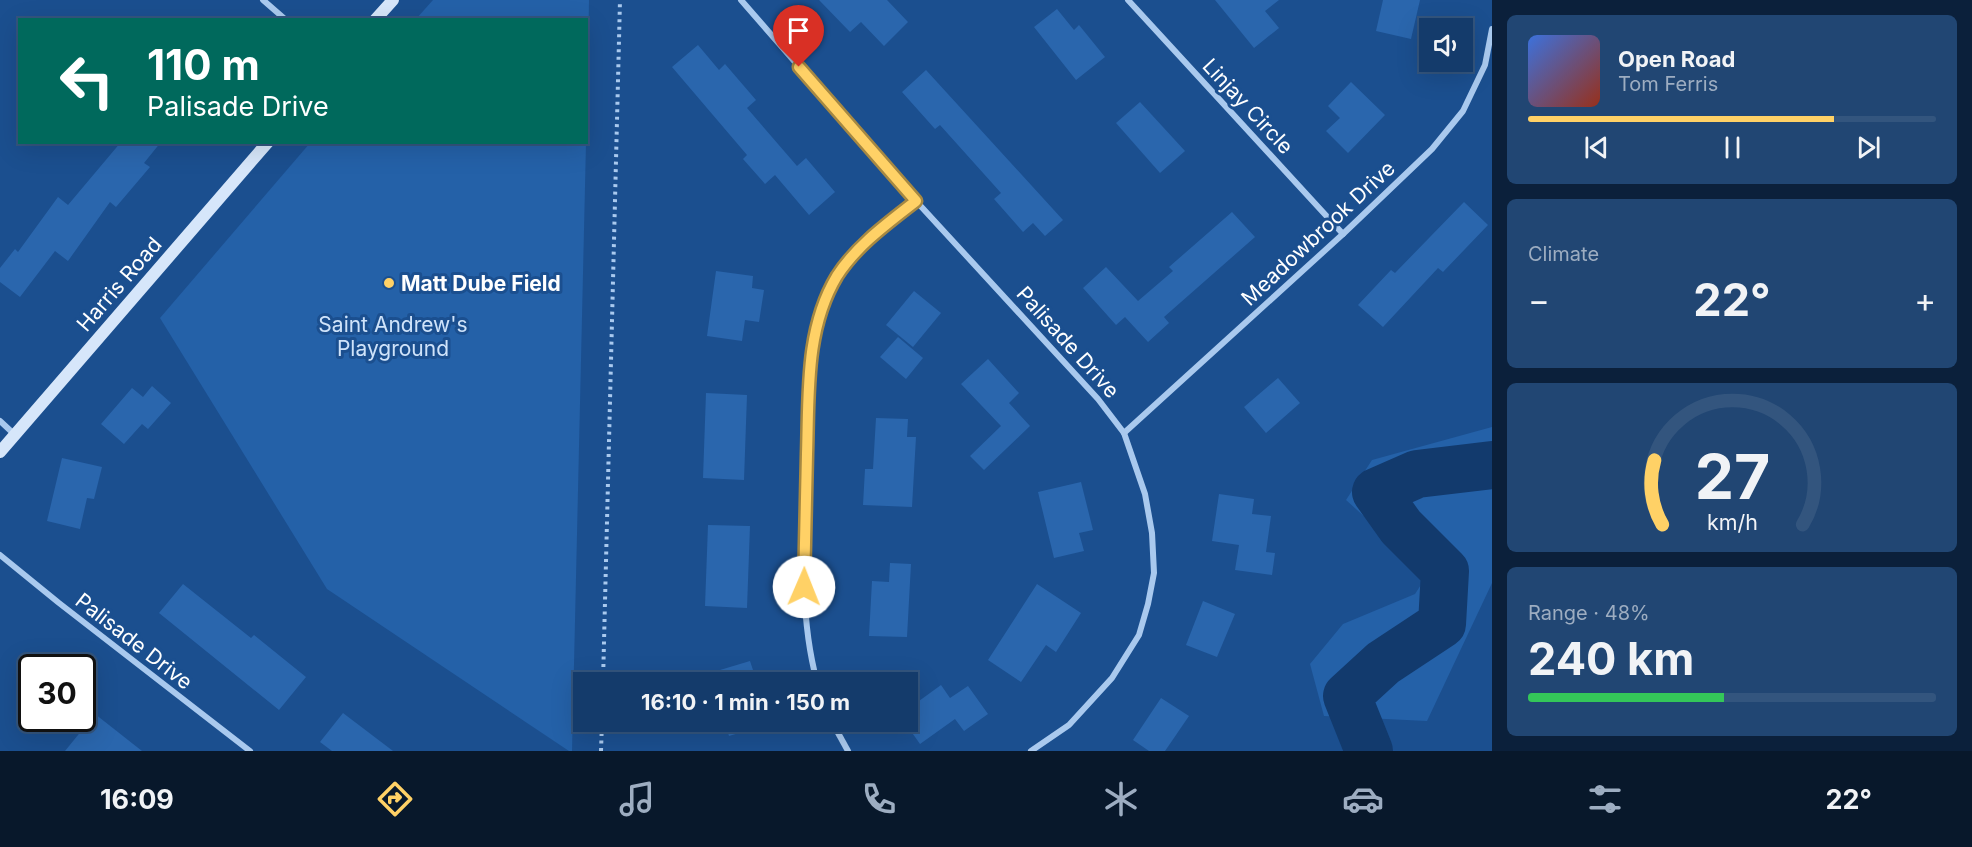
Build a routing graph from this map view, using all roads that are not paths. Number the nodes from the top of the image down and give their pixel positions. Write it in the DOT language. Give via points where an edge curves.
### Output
graph roads {
  1 [pos="263,0"];
  2 [pos="393,0"];
  3 [pos="741,0"];
  4 [pos="1128,0"];
  5 [pos="284,18"];
  6 [pos="377,18"];
  7 [pos="1492,29"];
  8 [pos="266,144"];
  9 [pos="916,201"];
  10 [pos="1343,234"];
  11 [pos="0,421"];
  12 [pos="1124,433"];
  13 [pos="14,434"];
  14 [pos="0,452"];
  15 [pos="0,555"];
  16 [pos="814,672"];
  17 [pos="838,732"];
  18 [pos="250,751"];
  19 [pos="848,751"];
  20 [pos="1031,751"];
  1 -- 5 [label="street"];
  2 -- 6 [label="street"];
  3 -- 9 [label="street, Palisade Drive"];
  4 -- 10 [label="street, Linjay Circle"];
  7 -- 10 [label="street, Meadowbrook Drive" via="1485,65 1463,111 1432,149"];
  8 -- 13 [label="street, Harris Road"];
  9 -- 12 [label="street, Palisade Drive" via="1098,399"];
  9 -- 16 [label="street" via="857,250 837,276 821,308 812,346 804,587"];
  10 -- 12 [label="street, Meadowbrook Drive"];
  11 -- 13 [label="street"];
  12 -- 20 [label="street, Palisade Drive" via="1145,494 1152,533 1154,573 1139,635 1112,678 1069,724"];
  13 -- 14 [label="street, Harris Road"];
  15 -- 18 [label="street, Palisade Drive"];
  17 -- 19 [label="street"];
}
